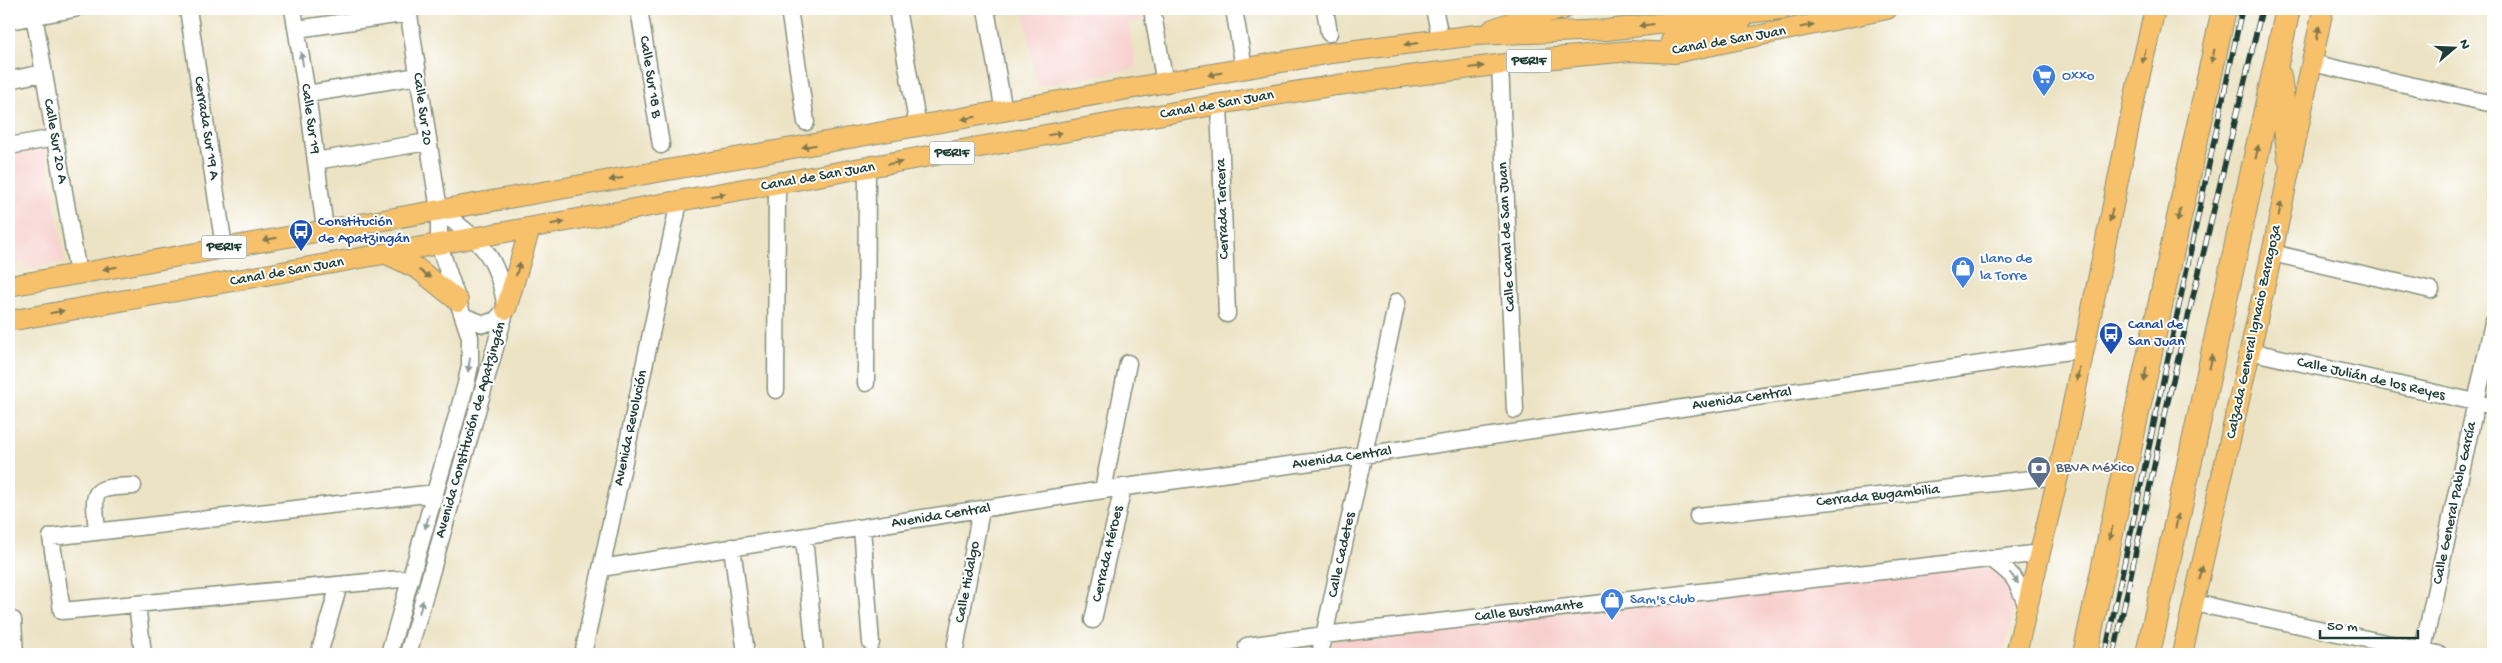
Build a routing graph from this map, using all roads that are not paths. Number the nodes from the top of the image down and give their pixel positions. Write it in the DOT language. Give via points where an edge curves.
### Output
graph roads {
  1 [pos="74,9"];
  2 [pos="188,9"];
  3 [pos="293,9"];
  4 [pos="639,9"];
  5 [pos="789,9"];
  6 [pos="897,9"];
  7 [pos="986,9"];
  8 [pos="1152,9"];
  9 [pos="1234,9"];
  10 [pos="1325,9"];
  11 [pos="1434,9"];
  12 [pos="1563,9"];
  13 [pos="1783,9"];
  14 [pos="1887,9"];
  15 [pos="2155,9"];
  16 [pos="2224,9"];
  17 [pos="2288,9"];
  18 [pos="2323,9"];
  19 [pos="409,11"];
  20 [pos="33,12"];
  21 [pos="9,21"];
  22 [pos="297,29"];
  23 [pos="1329,33"];
  24 [pos="1476,35"];
  25 [pos="1441,40"];
  26 [pos="1630,51"];
  27 [pos="2277,59"];
  28 [pos="2312,63"];
  29 [pos="1500,64"];
  30 [pos="1244,68"];
  31 [pos="43,73"];
  32 [pos="418,76"];
  33 [pos="9,80"];
  34 [pos="1166,84"];
  35 [pos="307,94"];
  36 [pos="1003,103"];
  37 [pos="1219,104"];
  38 [pos="2493,104"];
  39 [pos="806,122"];
  40 [pos="918,127"];
  41 [pos="54,138"];
  42 [pos="427,142"];
  43 [pos="661,145"];
  44 [pos="9,146"];
  45 [pos="2290,159"];
  46 [pos="316,161"];
  47 [pos="867,168"];
  48 [pos="777,184"];
  49 [pos="679,202"];
  50 [pos="439,210"];
  51 [pos="530,228"];
  52 [pos="324,229"];
  53 [pos="476,238"];
  54 [pos="439,244"];
  55 [pos="224,247"];
  56 [pos="2272,253"];
  57 [pos="387,254"];
  58 [pos="78,274"];
  59 [pos="9,286"];
  60 [pos="2432,290"];
  61 [pos="1397,302"];
  62 [pos="461,309"];
  63 [pos="506,309"];
  64 [pos="1227,314"];
  65 [pos="9,321"];
  66 [pos="2493,323"];
  67 [pos="2083,349"];
  68 [pos="2249,351"];
  69 [pos="1128,363"];
  70 [pos="866,383"];
  71 [pos="776,390"];
  72 [pos="2476,402"];
  73 [pos="2493,406"];
  74 [pos="1515,410"];
  75 [pos="1363,455"];
  76 [pos="2058,476"];
  77 [pos="133,486"];
  78 [pos="1122,487"];
  79 [pos="1103,490"];
  80 [pos="435,492"];
  81 [pos="981,510"];
  82 [pos="1698,516"];
  83 [pos="862,528"];
  84 [pos="97,532"];
  85 [pos="804,537"];
  86 [pos="732,547"];
  87 [pos="2041,553"];
  88 [pos="1990,558"];
  89 [pos="601,568"];
  90 [pos="410,578"];
  91 [pos="339,584"];
  92 [pos="2194,603"];
  93 [pos="137,604"];
  94 [pos="2027,606"];
  95 [pos="9,620"];
  96 [pos="1093,620"];
  97 [pos="1324,635"];
  98 [pos="871,644"];
  99 [pos="745,646"];
  100 [pos="1247,646"];
  101 [pos="2428,653"];
  102 [pos="15,654"];
  103 [pos="143,654"];
  104 [pos="319,654"];
  105 [pos="388,654"];
  106 [pos="408,654"];
  107 [pos="582,654"];
  108 [pos="815,654"];
  109 [pos="954,654"];
  110 [pos="1320,654"];
  111 [pos="2016,654"];
  112 [pos="2085,654"];
  113 [pos="2148,654"];
  114 [pos="2182,654"];
  1 -- 20 [label="street"];
  2 -- 55 [label="street, Cerrada Sur 19 A"];
  3 -- 22 [label="street, Calle Sur 19"];
  4 -- 43 [label="street, Calle Sur 18 B"];
  5 -- 39 [label="street"];
  6 -- 40 [label="street"];
  7 -- 36 [label="street"];
  8 -- 34 [label="street"];
  9 -- 30 [label="street"];
  10 -- 23 [label="street"];
  11 -- 25 [label="street"];
  12 -- 24 [label="main road, Canal de San Juan" via="1526,17"];
  13 -- 24 [label="main road, Canal de San Juan / PERIF, one-way" via="1607,30"];
  13 -- 26 [label="main road, Canal de San Juan / PERIF" via="1732,26"];
  26 -- 14 [label="main road, Canal de San Juan, one-way" via="1674,53"];
  15 -- 67 [label="main road, one-way"];
  16 -- 112 [label="highway, one-way"];
  17 -- 27 [label="highway"];
  28 -- 18 [label="main road, Calzada General Ignacio Zaragoza, one-way"];
  19 -- 22 [label="street"];
  19 -- 32 [label="street, Calle Sur 20"];
  20 -- 21 [label="street"];
  20 -- 31 [label="street, Calle Sur 20 A"];
  35 -- 22 [label="street, Calle Sur 19, one-way"];
  24 -- 25 [label="main road, Canal de San Juan / PERIF"];
  25 -- 30 [label="main road, Canal de San Juan / PERIF, one-way"];
  26 -- 29 [label="main road, Canal de San Juan / PERIF"];
  27 -- 45 [label="highway"];
  113 -- 27 [label="highway, one-way"];
  28 -- 38 [label="street"];
  28 -- 45 [label="main road, Calzada General Ignacio Zaragoza"];
  37 -- 29 [label="main road, Canal de San Juan / PERIF, one-way"];
  29 -- 74 [label="street, Calle Canal de San Juan"];
  30 -- 34 [label="main road, Canal de San Juan / PERIF, one-way"];
  31 -- 33 [label="street"];
  31 -- 41 [label="street, Calle Sur 20 A"];
  32 -- 35 [label="street"];
  32 -- 42 [label="street, Calle Sur 20"];
  34 -- 36 [label="main road, Canal de San Juan / PERIF"];
  35 -- 46 [label="street, Calle Sur 19"];
  36 -- 40 [label="main road, Canal de San Juan / PERIF, one-way"];
  47 -- 37 [label="main road, Canal de San Juan / PERIF, one-way"];
  37 -- 64 [label="street, Cerrada Tercera"];
  40 -- 50 [label="main road, Canal de San Juan / PERIF, one-way"];
  41 -- 44 [label="street"];
  41 -- 58 [label="street, Calle Sur 20 A"];
  42 -- 46 [label="street"];
  42 -- 50 [label="street, Calle Sur 20"];
  56 -- 45 [label="main road, Calzada General Ignacio Zaragoza, one-way"];
  46 -- 52 [label="street, Calle Sur 19"];
  47 -- 48 [label="main road, Canal de San Juan / PERIF"];
  47 -- 70 [label="street"];
  49 -- 48 [label="main road, Canal de San Juan / PERIF, one-way"];
  48 -- 71 [label="street"];
  51 -- 49 [label="main road, Canal de San Juan / PERIF, one-way"];
  49 -- 89 [label="street, Avenida Revolución"];
  50 -- 52 [label="main road, Canal de San Juan / PERIF"];
  50 -- 53 [label="street, Avenida Constitución de Apatzingán"];
  50 -- 54 [label="street, Avenida Constitución de Apatzingán"];
  51 -- 53 [label="main road, Canal de San Juan / PERIF"];
  63 -- 51 [label="main road, one-way"];
  52 -- 55 [label="main road, Canal de San Juan / PERIF, one-way"];
  53 -- 54 [label="main road, Canal de San Juan / PERIF"];
  53 -- 63 [label="street, Avenida Constitución de Apatzingán" via="497,268"];
  54 -- 57 [label="main road, Canal de San Juan / PERIF"];
  54 -- 62 [label="street, Avenida Constitución de Apatzingán"];
  55 -- 58 [label="main road, Canal de San Juan / PERIF, one-way"];
  56 -- 60 [label="street"];
  56 -- 68 [label="main road, Calzada General Ignacio Zaragoza"];
  57 -- 62 [label="main road, one-way" via="418,269"];
  65 -- 57 [label="main road, Canal de San Juan / PERIF, one-way"];
  58 -- 59 [label="main road, Canal de San Juan / PERIF"];
  61 -- 75 [label="street, Calle Cadetes"];
  62 -- 63 [label="street" via="484,324 496,320"];
  62 -- 80 [label="street, Avenida Constitución de Apatzingán, one-way" via="470,336 470,365"];
  106 -- 63 [label="street, Avenida Constitución de Apatzingán, one-way"];
  66 -- 72 [label="street, Calle General Pablo García"];
  67 -- 75 [label="street, Avenida Central"];
  67 -- 76 [label="main road, one-way"];
  68 -- 72 [label="street, Calle Julián de los Reyes"];
  92 -- 68 [label="main road, Calzada General Ignacio Zaragoza, one-way"];
  69 -- 79 [label="street"];
  72 -- 73 [label="street, Calle Julián de los Reyes"];
  72 -- 101 [label="street, Calle General Pablo García"];
  75 -- 78 [label="street, Avenida Central"];
  75 -- 97 [label="street, Calle Cadetes"];
  76 -- 82 [label="street, Cerrada Bugambilia"];
  76 -- 87 [label="main road"];
  77 -- 84 [label="street" via="102,488 97,492"];
  78 -- 79 [label="street, Avenida Central"];
  78 -- 96 [label="street, Cerrada Héroes"];
  79 -- 81 [label="street, Avenida Central"];
  80 -- 84 [label="street"];
  80 -- 90 [label="street, Avenida Constitución de Apatzingán, one-way"];
  81 -- 83 [label="street, Avenida Central"];
  81 -- 109 [label="street, Calle Hidalgo"];
  83 -- 85 [label="street, Avenida Central"];
  83 -- 98 [label="street"];
  84 -- 93 [label="street" via="51,538 62,611"];
  85 -- 86 [label="street, Avenida Central"];
  85 -- 108 [label="street"];
  86 -- 89 [label="street, Avenida Central"];
  86 -- 99 [label="street"];
  87 -- 88 [label="street, Calle Bustamante"];
  87 -- 94 [label="main road"];
  88 -- 94 [label="street, one-way" via="2018,582"];
  88 -- 97 [label="street, Calle Bustamante"];
  89 -- 107 [label="street, Avenida Revolución"];
  90 -- 91 [label="street"];
  90 -- 105 [label="street, Avenida Constitución de Apatzingán"];
  91 -- 93 [label="street"];
  91 -- 104 [label="street"];
  92 -- 101 [label="street"];
  92 -- 114 [label="main road, Calzada General Ignacio Zaragoza"];
  93 -- 103 [label="street"];
  94 -- 111 [label="main road"];
  95 -- 102 [label="street" via="13,620"];
  97 -- 100 [label="street, Calle Bustamante"];
  97 -- 110 [label="street, Calle Cadetes"];
}
